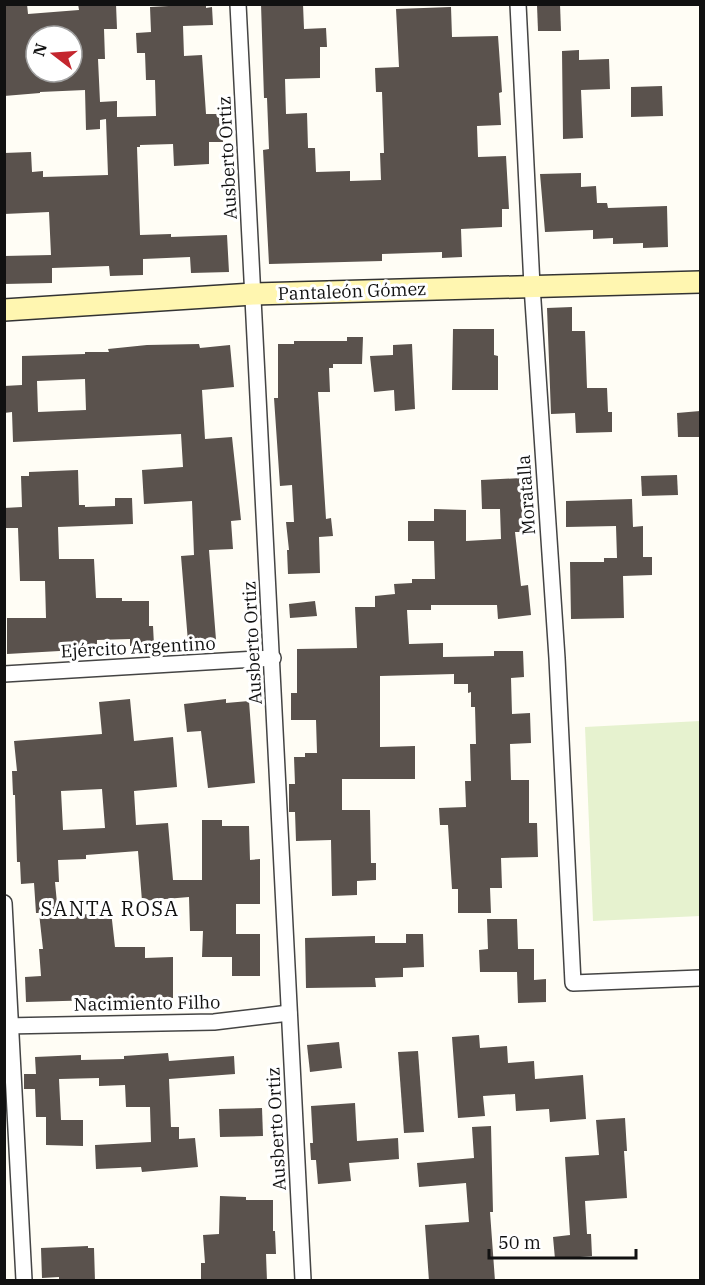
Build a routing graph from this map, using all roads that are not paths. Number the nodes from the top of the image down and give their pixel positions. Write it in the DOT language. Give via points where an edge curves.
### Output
graph roads {
  1 [pos="238,4"];
  2 [pos="518,4"];
  3 [pos="700,282"];
  4 [pos="532,286"];
  5 [pos="253,294"];
  6 [pos="4,310"];
  7 [pos="273,658"];
  8 [pos="4,674"];
  9 [pos="4,903"];
  10 [pos="700,978"];
  11 [pos="289,1012"];
  12 [pos="8,1025"];
  13 [pos="24,1281"];
  14 [pos="303,1281"];
  1 -- 5 [label="street, Ausberto Ortiz"];
  2 -- 4 [label="street, Moratalla"];
  3 -- 4 [label="main road, Pantaleón Gómez"];
  4 -- 5 [label="main road, Pantaleón Gómez"];
  4 -- 10 [label="street, Moratalla" via="557,658 573,983"];
  5 -- 6 [label="main road, Pantaleón Gómez"];
  5 -- 7 [label="street, Ausberto Ortiz"];
  7 -- 8 [label="street, Ejército Argentino"];
  7 -- 11 [label="street, Ausberto Ortiz"];
  9 -- 12 [label="street"];
  11 -- 12 [label="street, Nacimiento Filho" via="214,1022"];
  11 -- 14 [label="street, Ausberto Ortiz"];
  12 -- 13 [label="street"];
}
